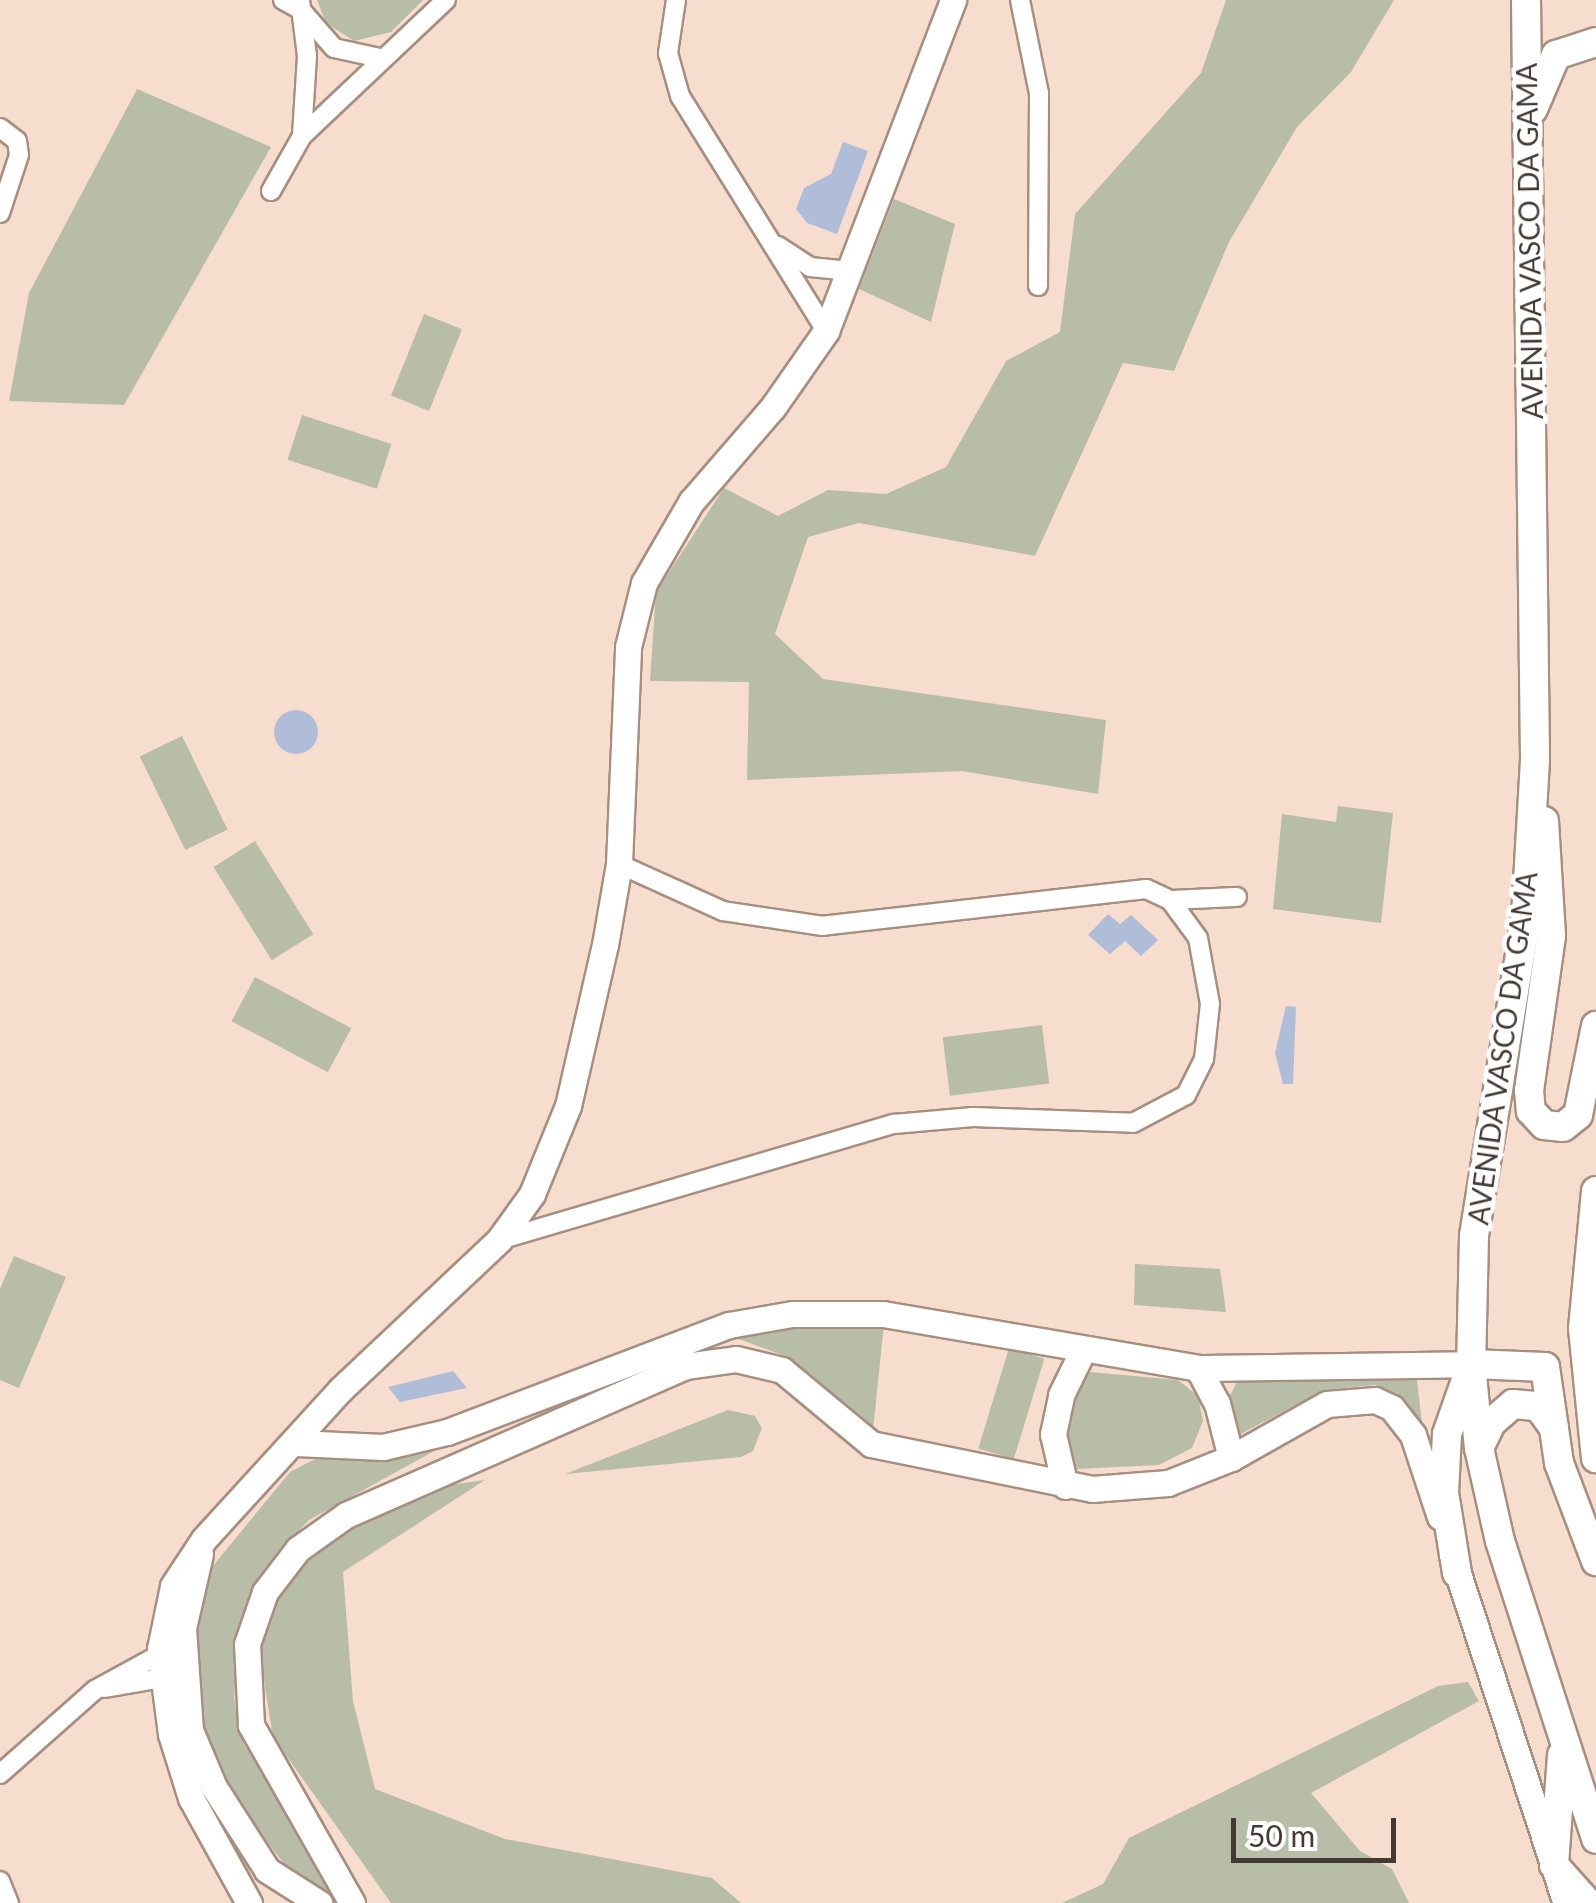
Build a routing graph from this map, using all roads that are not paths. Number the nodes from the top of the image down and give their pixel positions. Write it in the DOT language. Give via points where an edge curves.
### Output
graph roads {
  1 [pos="283,0"];
  2 [pos="446,0"];
  3 [pos="676,0"];
  4 [pos="953,0"];
  5 [pos="1020,0"];
  6 [pos="1526,0"];
  7 [pos="300,5"];
  8 [pos="1596,42"];
  9 [pos="380,58"];
  10 [pos="1527,125"];
  11 [pos="0,128"];
  12 [pos="302,136"];
  13 [pos="270,191"];
  14 [pos="0,213"];
  15 [pos="770,239"];
  16 [pos="850,271"];
  17 [pos="1038,286"];
  18 [pos="826,331"];
  19 [pos="1535,760"];
  20 [pos="618,864"];
  21 [pos="1236,897"];
  22 [pos="1170,900"];
  23 [pos="1596,1026"];
  24 [pos="1596,1191"];
  25 [pos="499,1240"];
  26 [pos="1083,1350"];
  27 [pos="1471,1364"];
  28 [pos="1198,1368"];
  29 [pos="323,1408"];
  30 [pos="1554,1428"];
  31 [pos="414,1440"];
  32 [pos="296,1443"];
  33 [pos="1480,1448"];
  34 [pos="1232,1458"];
  35 [pos="1596,1458"];
  36 [pos="1065,1486"];
  37 [pos="1596,1561"];
  38 [pos="1457,1573"];
  39 [pos="171,1649"];
  40 [pos="173,1676"];
  41 [pos="94,1690"];
  42 [pos="1563,1733"];
  43 [pos="0,1774"];
  44 [pos="1596,1839"];
  45 [pos="1554,1865"];
  46 [pos="0,1881"];
  47 [pos="9,1903"];
  48 [pos="249,1903"];
  49 [pos="319,1903"];
  50 [pos="352,1903"];
  51 [pos="1566,1903"];
  52 [pos="1588,1903"];
  1 -- 7 [label="street"];
  2 -- 9 [label="street"];
  3 -- 15 [label="street" via="670,71"];
  4 -- 16 [label="street"];
  5 -- 17 [label="street" via="1039,93"];
  6 -- 10 [label="main road, AVENIDA VASCO DA GAMA"];
  7 -- 9 [label="street" via="334,48"];
  7 -- 12 [label="street" via="307,56"];
  8 -- 10 [label="main road" via="1556,55"];
  9 -- 12 [label="street"];
  10 -- 19 [label="main road, AVENIDA VASCO DA GAMA"];
  11 -- 14 [label="street" via="17,141 19,155"];
  12 -- 13 [label="street"];
  15 -- 16 [label="street" via="796,262"];
  15 -- 18 [label="street"];
  16 -- 18 [label="street"];
  18 -- 20 [label="street" via="774,406 691,502 644,583 628,647"];
  19 -- 23 [label="main road" via="1553,909 1529,1104 1544,1124 1563,1127 1578,1114"];
  19 -- 27 [label="main road, AVENIDA VASCO DA GAMA" via="1526,918 1474,1236"];
  20 -- 22 [label="street" via="724,911 823,926 1112,889 1146,890"];
  20 -- 25 [label="street" via="568,1106 532,1194"];
  21 -- 22 [label="street"];
  22 -- 25 [label="street" via="1188,918 1202,954 1209,1037 1197,1080 1153,1117 1107,1124 973,1118 894,1124"];
  24 -- 35 [label="main road" via="1583,1328"];
  25 -- 29 [label="street"];
  26 -- 28 [label="street"];
  26 -- 31 [label="street" via="884,1314 792,1314 728,1325"];
  26 -- 36 [label="street" via="1061,1395 1054,1434"];
  27 -- 28 [label="street"];
  27 -- 30 [label="main road" via="1545,1367"];
  27 -- 33 [label="main road, AVENIDA VASCO DA GAMA"];
  27 -- 38 [label="main road" via="1448,1434 1444,1493"];
  28 -- 34 [label="street" via="1217,1403"];
  29 -- 31 [label="street" via="346,1435"];
  29 -- 32 [label="street"];
  30 -- 33 [label="main road" via="1538,1406 1513,1404 1492,1423"];
  30 -- 37 [label="main road" via="1568,1493"];
  31 -- 32 [label="street" via="364,1448"];
  32 -- 39 [label="street" via="204,1539"];
  33 -- 42 [label="main road, AVENIDA VASCO DA GAMA" via="1500,1541"];
  34 -- 36 [label="street" via="1149,1486"];
  34 -- 38 [label="street" via="1327,1404 1360,1399 1392,1408 1421,1456"];
  36 -- 50 [label="street" via="889,1450 857,1437 818,1394 782,1370 709,1360 654,1378 346,1515 298,1549 265,1592 244,1674 260,1748"];
  38 -- 45 [label="street"];
  39 -- 40 [label="street"];
  39 -- 41 [label="street"];
  40 -- 41 [label="street"];
  40 -- 48 [label="street" via="190,1798"];
  40 -- 49 [label="street" via="230,1816 267,1870"];
  41 -- 43 [label="street"];
  42 -- 44 [label="main road, AVENIDA VASCO DA GAMA"];
  42 -- 45 [label="main road"];
  45 -- 51 [label="street"];
  45 -- 52 [label="main road"];
  46 -- 47 [label="street"];
}
